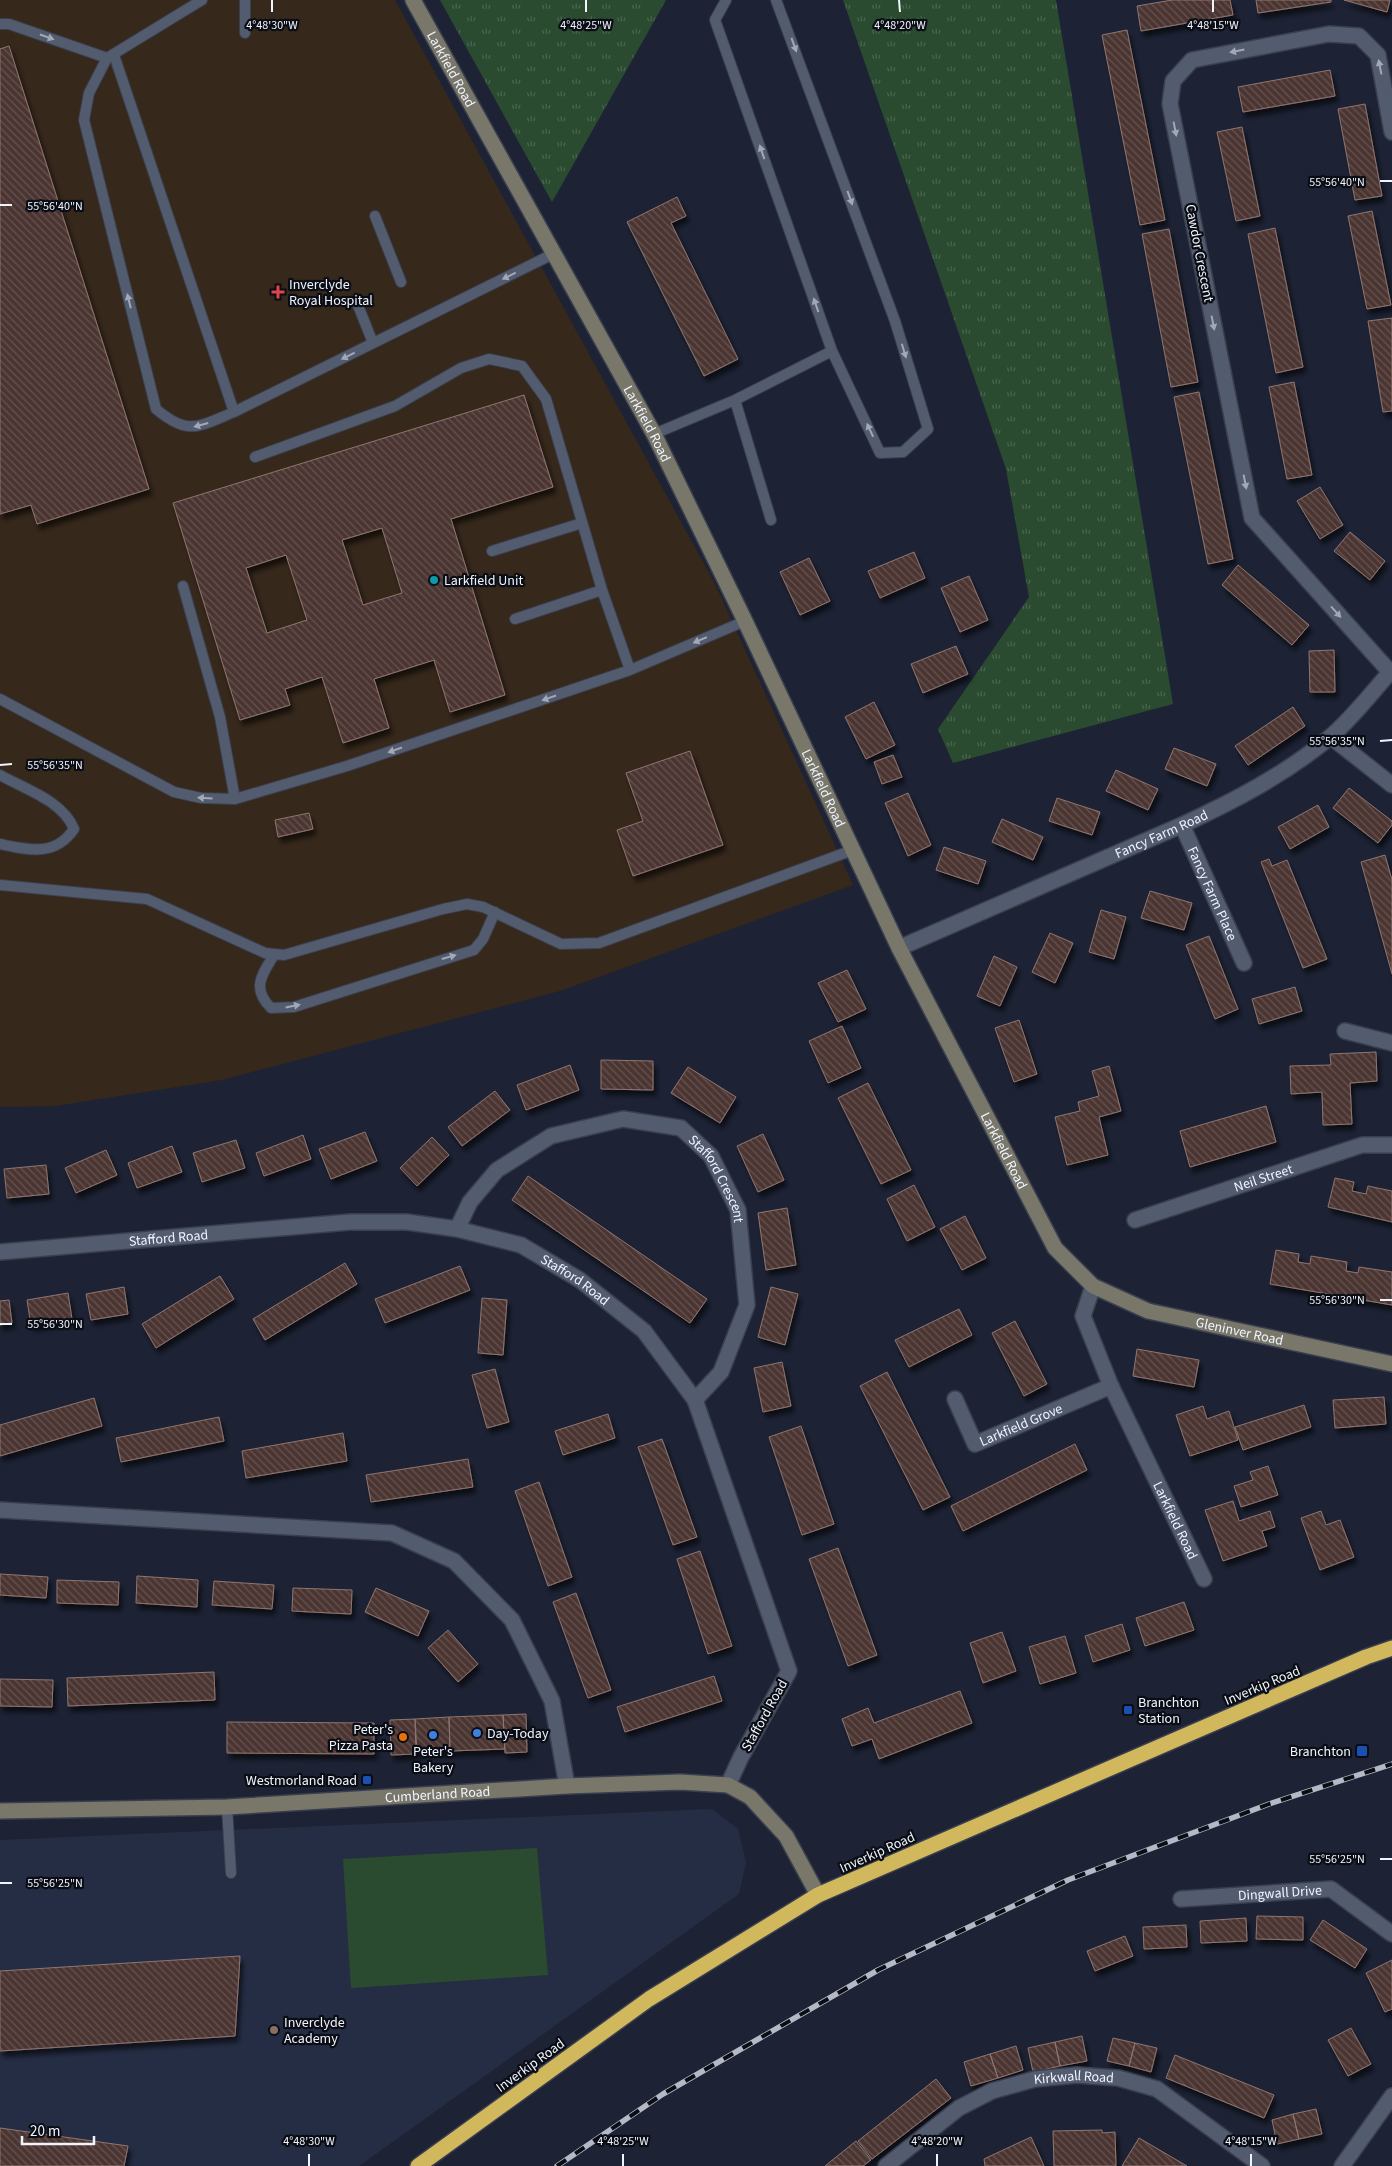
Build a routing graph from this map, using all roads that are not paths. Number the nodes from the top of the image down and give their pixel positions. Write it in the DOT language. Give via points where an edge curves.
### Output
graph roads {
  1 [pos="202,0"];
  2 [pos="245,0"];
  3 [pos="413,0"];
  4 [pos="726,0"];
  5 [pos="776,0"];
  6 [pos="0,24"];
  7 [pos="245,33"];
  8 [pos="111,57"];
  9 [pos="1392,132"];
  10 [pos="375,216"];
  11 [pos="553,254"];
  12 [pos="401,282"];
  13 [pos="357,303"];
  14 [pos="373,343"];
  15 [pos="832,351"];
  16 [pos="734,400"];
  17 [pos="234,412"];
  18 [pos="654,434"];
  19 [pos="255,457"];
  20 [pos="771,520"];
  21 [pos="582,523"];
  22 [pos="492,550"];
  23 [pos="182,586"];
  24 [pos="602,590"];
  25 [pos="515,619"];
  26 [pos="745,621"];
  27 [pos="630,670"];
  28 [pos="1391,671"];
  29 [pos="0,699"];
  30 [pos="1331,737"];
  31 [pos="0,775"];
  32 [pos="1392,785"];
  33 [pos="235,799"];
  34 [pos="1182,825"];
  35 [pos="0,844"];
  36 [pos="853,850"];
  37 [pos="0,885"];
  38 [pos="495,912"];
  39 [pos="899,948"];
  40 [pos="274,955"];
  41 [pos="1244,963"];
  42 [pos="1346,1031"];
  43 [pos="1392,1043"];
  44 [pos="1392,1145"];
  45 [pos="1134,1220"];
  46 [pos="457,1229"];
  47 [pos="0,1252"];
  48 [pos="1093,1286"];
  49 [pos="1392,1364"];
  50 [pos="1111,1386"];
  51 [pos="955,1399"];
  52 [pos="695,1400"];
  53 [pos="0,1510"];
  54 [pos="1204,1578"];
  55 [pos="1392,1648"];
  56 [pos="728,1785"];
  57 [pos="567,1786"];
  58 [pos="227,1807"];
  59 [pos="0,1811"];
  60 [pos="231,1873"];
  61 [pos="818,1895"];
  62 [pos="1181,1899"];
  63 [pos="1392,1934"];
  64 [pos="1392,2096"];
  65 [pos="418,2166"];
  66 [pos="886,2166"];
  67 [pos="1262,2166"];
  68 [pos="1342,2166"];
  1 -- 8 [label="lane"];
  2 -- 7 [label="lane"];
  3 -- 11 [label="street, Larkfield Road"];
  15 -- 4 [label="lane, one-way" via="716,20"];
  5 -- 15 [label="lane, one-way" via="895,321 928,429 903,452 880,453"];
  6 -- 8 [label="lane, one-way" via="9,24"];
  8 -- 17 [label="lane"];
  17 -- 8 [label="lane, one-way" via="197,428 173,423 156,409 84,120 88,93"];
  9 -- 28 [label="street, Cawdor Crescent, one-way" via="1378,55 1359,36 1329,34 1192,60 1173,81 1170,104 1252,518"];
  10 -- 12 [label="lane"];
  11 -- 14 [label="lane, one-way"];
  11 -- 18 [label="street, Larkfield Road"];
  13 -- 14 [label="lane"];
  14 -- 17 [label="lane, one-way"];
  15 -- 16 [label="lane"];
  16 -- 18 [label="lane"];
  16 -- 20 [label="lane"];
  18 -- 26 [label="street, Larkfield Road"];
  19 -- 21 [label="lane" via="396,406 461,368 489,359 522,366 546,399"];
  21 -- 22 [label="lane"];
  21 -- 24 [label="lane"];
  23 -- 33 [label="lane" via="220,717"];
  24 -- 25 [label="lane"];
  24 -- 27 [label="lane"];
  26 -- 27 [label="lane, one-way"];
  26 -- 36 [label="street, Larkfield Road"];
  27 -- 33 [label="lane, one-way" via="347,766"];
  28 -- 30 [label="street, Fancy Farm Road"];
  33 -- 29 [label="lane, one-way" via="201,798 174,792"];
  30 -- 32 [label="street"];
  30 -- 34 [label="street, Fancy Farm Road" via="1270,780"];
  31 -- 35 [label="lane" via="61,808 74,829 54,848 26,850"];
  34 -- 39 [label="street, Fancy Farm Road"];
  34 -- 41 [label="street, Fancy Farm Place"];
  36 -- 38 [label="lane" via="599,943 561,944"];
  36 -- 39 [label="street, Larkfield Road"];
  37 -- 40 [label="lane" via="147,899"];
  38 -- 40 [label="lane" via="467,904 443,908 284,955"];
  40 -- 38 [label="lane, one-way" via="260,978 262,1000 271,1008 294,1006 474,950 483,939"];
  39 -- 48 [label="street, Larkfield Road" via="1055,1248"];
  42 -- 43 [label="street"];
  44 -- 45 [label="street, Neil Street" via="1362,1144"];
  46 -- 47 [label="street, Stafford Road" via="407,1222 350,1222"];
  46 -- 52 [label="street, Stafford Road" via="521,1245 580,1280 644,1331"];
  46 -- 52 [label="street, Stafford Crescent" via="470,1202 497,1170 551,1136 624,1119 680,1128 711,1156 738,1210 747,1305 721,1372"];
  48 -- 49 [label="street, Gleninver Road" via="1148,1310"];
  48 -- 50 [label="street, Larkfield Road" via="1083,1316"];
  50 -- 51 [label="street, Larkfield Grove" via="975,1444"];
  50 -- 54 [label="street, Larkfield Road"];
  52 -- 56 [label="street, Stafford Road" via="788,1671"];
  53 -- 57 [label="street" via="392,1533 454,1561 512,1620 552,1701"];
  55 -- 61 [label="highway, Inverkip Road"];
  56 -- 57 [label="street, Cumberland Road" via="680,1782"];
  56 -- 61 [label="street, Cumberland Road" via="750,1797 786,1836"];
  57 -- 58 [label="street, Cumberland Road"];
  58 -- 59 [label="street, Cumberland Road"];
  58 -- 60 [label="lane"];
  61 -- 65 [label="highway, Inverkip Road" via="649,1999"];
  62 -- 63 [label="street, Dingwall Drive" via="1331,1889"];
  64 -- 68 [label="street"];
  66 -- 67 [label="street, Kirkwall Road" via="959,2108 992,2091 1034,2079 1077,2075 1118,2078 1157,2089"];
}
